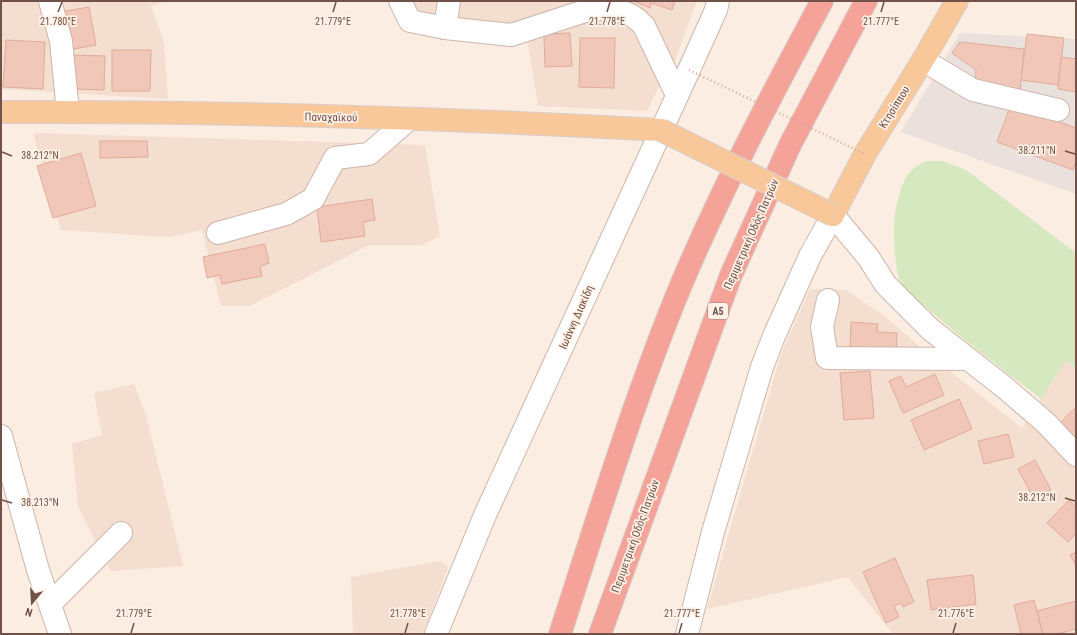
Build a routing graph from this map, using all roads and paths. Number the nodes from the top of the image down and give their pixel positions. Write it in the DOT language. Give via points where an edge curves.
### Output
graph roads {
  1 [pos="50,1"];
  2 [pos="400,1"];
  3 [pos="449,1"];
  4 [pos="718,1"];
  5 [pos="822,1"];
  6 [pos="866,1"];
  7 [pos="957,1"];
  8 [pos="626,6"];
  9 [pos="445,28"];
  10 [pos="923,60"];
  11 [pos="689,70"];
  12 [pos="677,95"];
  13 [pos="1058,110"];
  14 [pos="1,112"];
  15 [pos="68,112"];
  16 [pos="409,119"];
  17 [pos="661,130"];
  18 [pos="865,154"];
  19 [pos="833,215"];
  20 [pos="218,233"];
  21 [pos="828,300"];
  22 [pos="966,359"];
  23 [pos="1,436"];
  24 [pos="1076,455"];
  25 [pos="121,533"];
  26 [pos="50,604"];
  27 [pos="60,634"];
  28 [pos="436,634"];
  29 [pos="560,634"];
  30 [pos="600,634"];
  31 [pos="687,634"];
  1 -- 15 [label="street" via="61,41"];
  2 -- 9 [label="street" via="410,21"];
  3 -- 9 [label="street"];
  4 -- 11 [label="street, Ιωάννη Διακίδη"];
  5 -- 29 [label="highway" via="746,147 681,286 615,465"];
  6 -- 30 [label="highway, Περιμετρική Οδός Πατρών / Α5" via="790,145 731,275"];
  7 -- 10 [label="main road, Κτησίππου"];
  8 -- 9 [label="street" via="588,10 511,35"];
  8 -- 12 [label="street" via="644,26"];
  10 -- 13 [label="street" via="973,90"];
  10 -- 18 [label="main road, Κτησίππου"];
  11 -- 12 [label="street, Ιωάννη Διακίδη"];
  11 -- 18 [label="path, bridge"];
  12 -- 17 [label="street, Ιωάννη Διακίδη"];
  14 -- 15 [label="main road, Παναχαϊκού"];
  15 -- 16 [label="main road, Παναχαϊκού"];
  16 -- 17 [label="main road, Παναχαϊκού"];
  16 -- 20 [label="street" via="369,154 335,158 313,199 286,214"];
  17 -- 19 [label="main road, bridge"];
  17 -- 28 [label="street, Ιωάννη Διακίδη" via="485,515"];
  18 -- 19 [label="main road, Κτησίππου"];
  19 -- 22 [label="street" via="868,257 886,285 930,329"];
  19 -- 31 [label="street" via="810,256 762,367 713,532"];
  21 -- 22 [label="street" via="822,327 827,358"];
  22 -- 24 [label="street" via="1047,424"];
  23 -- 26 [label="street"];
  25 -- 26 [label="street"];
  26 -- 27 [label="street"];
}
